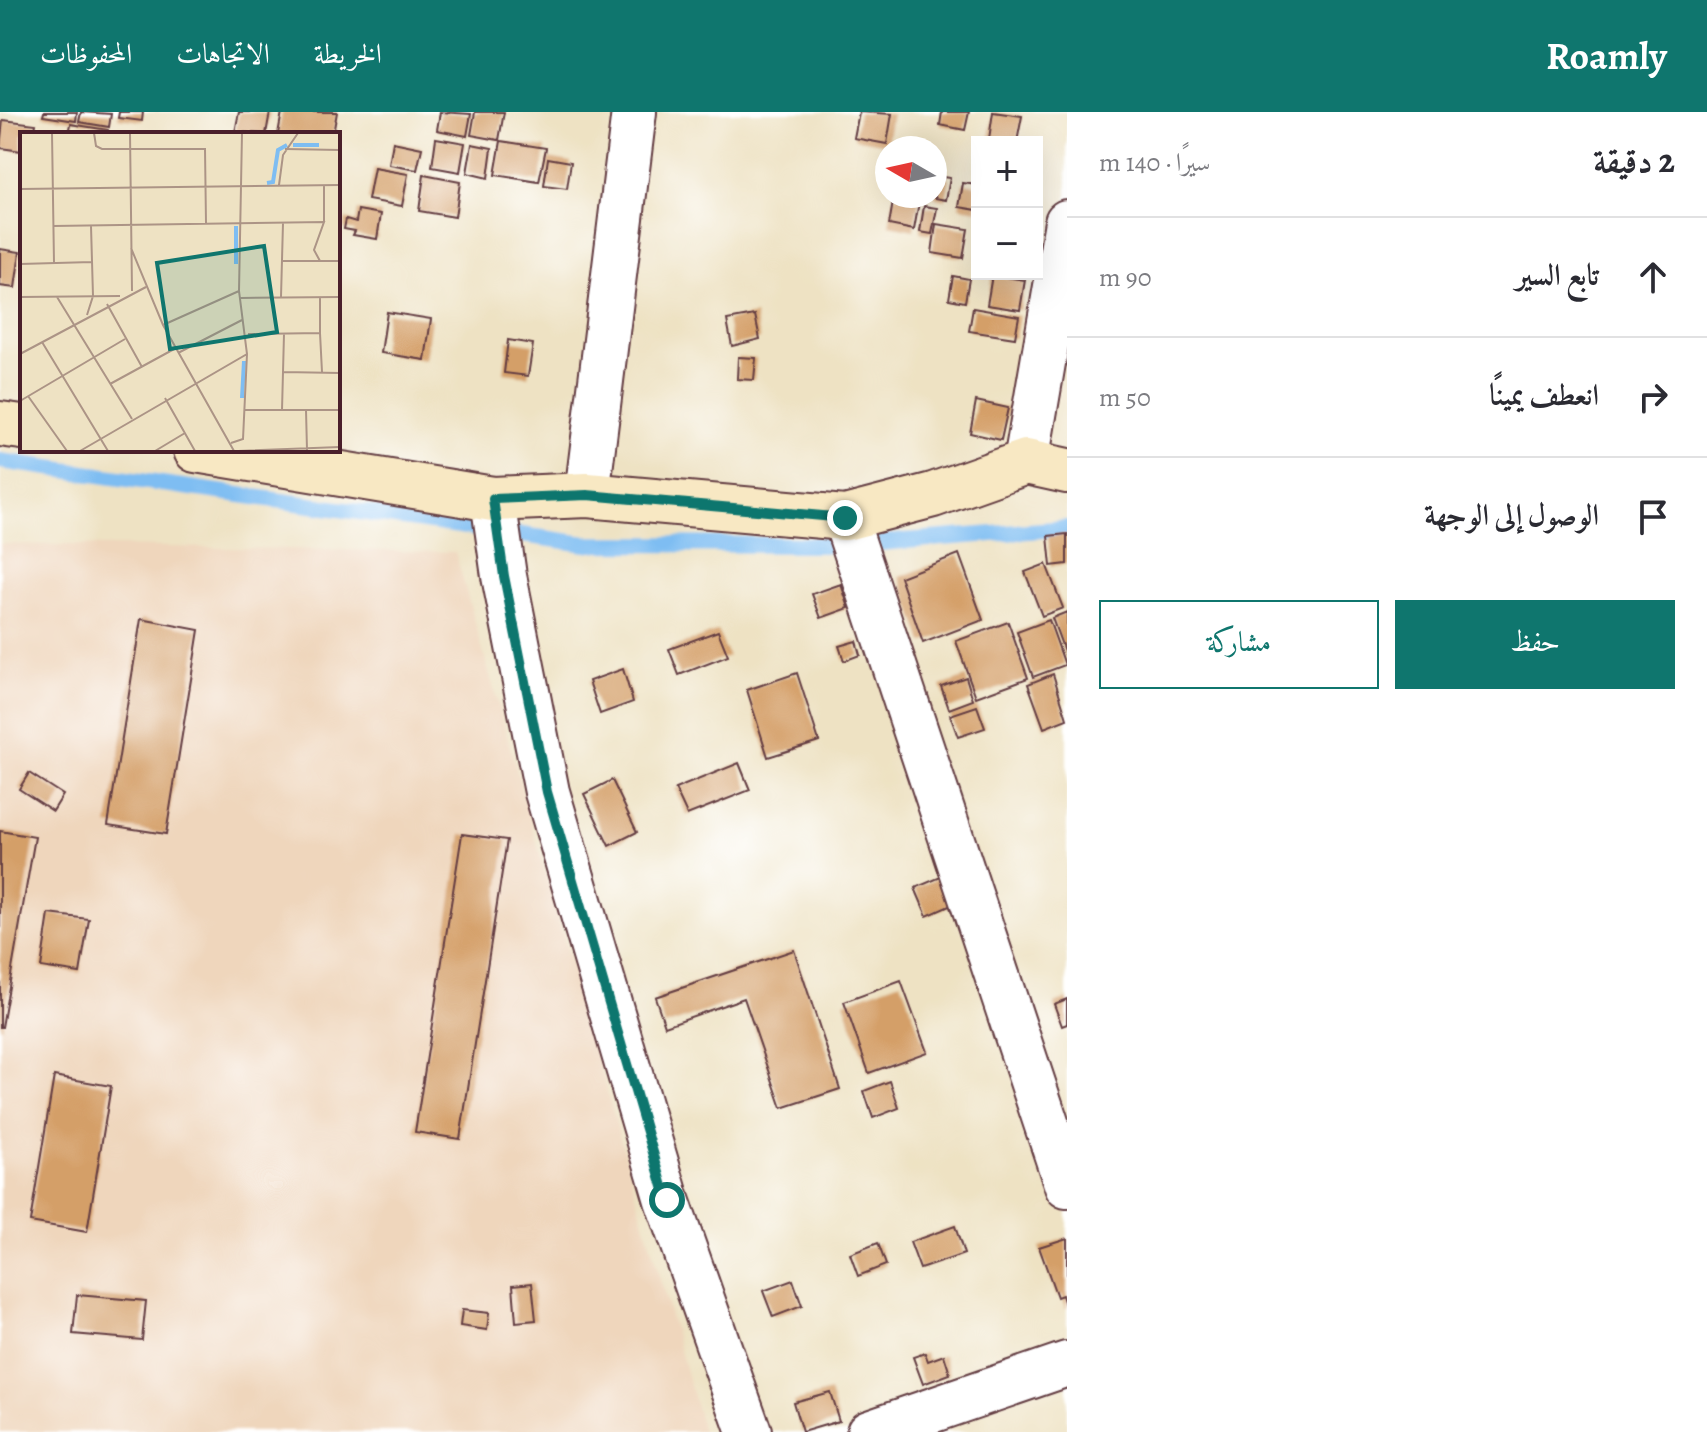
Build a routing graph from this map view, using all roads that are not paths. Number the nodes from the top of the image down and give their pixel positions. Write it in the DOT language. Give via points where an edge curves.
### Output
graph roads {
  1 [pos="634,112"];
  2 [pos="1067,222"];
  3 [pos="0,424"];
  4 [pos="20,427"];
  5 [pos="208,452"];
  6 [pos="1046,466"];
  7 [pos="587,495"];
  8 [pos="493,499"];
  9 [pos="845,518"];
  10 [pos="1067,1186"];
  11 [pos="1067,1365"];
  12 [pos="749,1432"];
  13 [pos="869,1432"];
  1 -- 7 [label="street"];
  2 -- 6 [label="street"];
  3 -- 4 [label="main road"];
  5 -- 8 [label="main road"];
  6 -- 9 [label="main road"];
  7 -- 8 [label="main road"];
  7 -- 9 [label="main road"];
  8 -- 12 [label="street" via="547,792 667,1200"];
  9 -- 10 [label="street"];
  11 -- 13 [label="street"];
}
